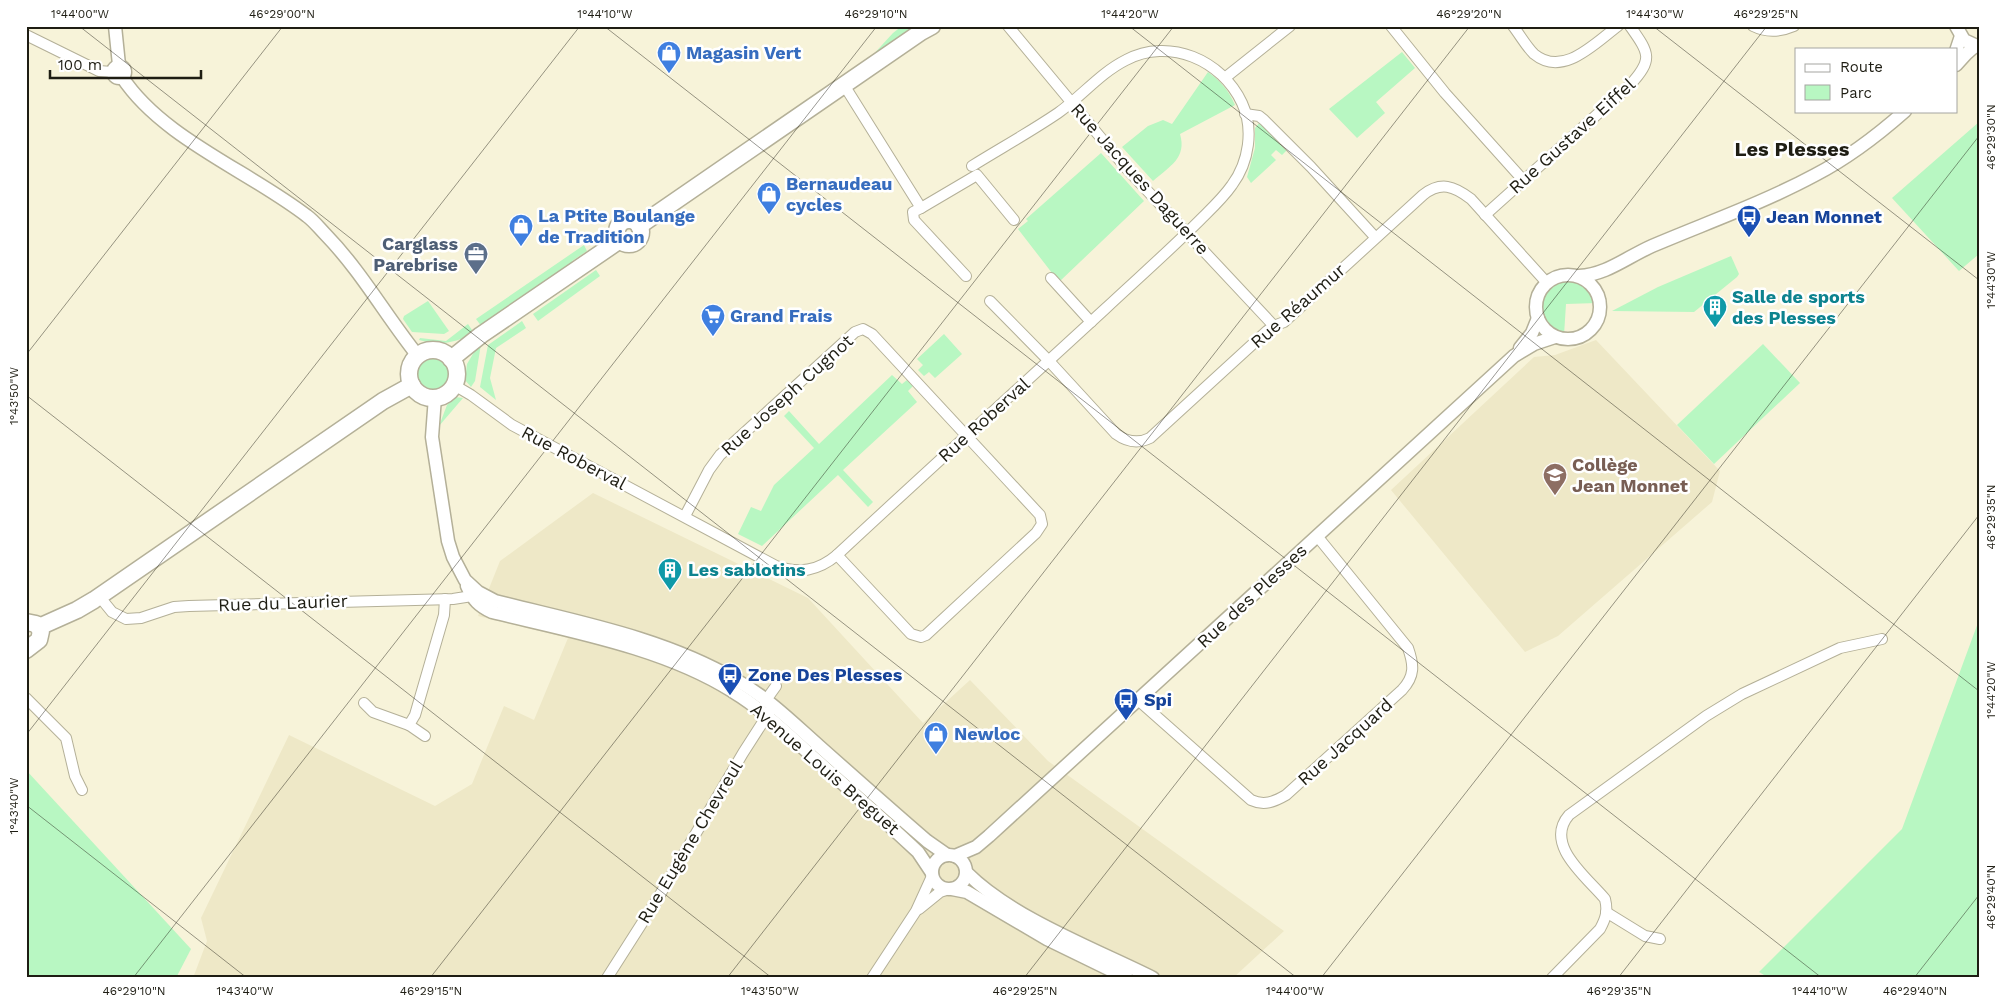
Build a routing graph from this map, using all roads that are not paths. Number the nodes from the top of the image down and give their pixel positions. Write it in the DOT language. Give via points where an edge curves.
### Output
graph roads {
  1 [pos="115,26"];
  2 [pos="1290,26"];
  3 [pos="1391,26"];
  4 [pos="1513,26"];
  5 [pos="1618,26"];
  6 [pos="1630,26"];
  7 [pos="1753,26"];
  8 [pos="1794,26"];
  9 [pos="1009,27"];
  10 [pos="926,28"];
  11 [pos="1958,31"];
  12 [pos="26,35"];
  13 [pos="1977,47"];
  14 [pos="1956,48"];
  15 [pos="1958,63"];
  16 [pos="118,71"];
  17 [pos="1226,77"];
  18 [pos="844,85"];
  19 [pos="1071,103"];
  20 [pos="1904,112"];
  21 [pos="1245,114"];
  22 [pos="972,166"];
  23 [pos="1523,180"];
  24 [pos="921,208"];
  25 [pos="1485,215"];
  26 [pos="1014,220"];
  27 [pos="1186,234"];
  28 [pos="1375,237"];
  29 [pos="1626,260"];
  30 [pos="966,276"];
  31 [pos="1579,276"];
  32 [pos="1051,278"];
  33 [pos="1547,283"];
  34 [pos="1599,297"];
  35 [pos="990,301"];
  36 [pos="1538,318"];
  37 [pos="1091,322"];
  38 [pos="1274,326"];
  39 [pos="1555,337"];
  40 [pos="418,356"];
  41 [pos="1514,356"];
  42 [pos="451,359"];
  43 [pos="1049,361"];
  44 [pos="412,385"];
  45 [pos="454,385"];
  46 [pos="435,398"];
  47 [pos="966,436"];
  48 [pos="685,516"];
  49 [pos="1317,536"];
  50 [pos="837,555"];
  51 [pos="475,594"];
  52 [pos="99,596"];
  53 [pos="445,599"];
  54 [pos="33,625"];
  55 [pos="1882,639"];
  56 [pos="26,650"];
  57 [pos="776,686"];
  58 [pos="26,698"];
  59 [pos="1138,700"];
  60 [pos="364,702"];
  61 [pos="769,707"];
  62 [pos="409,725"];
  63 [pos="425,736"];
  64 [pos="82,790"];
  65 [pos="989,836"];
  66 [pos="951,855"];
  67 [pos="966,872"];
  68 [pos="932,874"];
  69 [pos="951,889"];
  70 [pos="916,911"];
  71 [pos="1606,912"];
  72 [pos="1660,939"];
  73 [pos="607,978"];
  74 [pos="872,978"];
  75 [pos="1127,978"];
  76 [pos="1153,978"];
  77 [pos="1552,978"];
  1 -- 16 [label="street"];
  2 -- 17 [label="street"];
  3 -- 23 [label="street"];
  4 -- 5 [label="street" via="1533,52 1546,61 1556,63 1573,59"];
  6 -- 23 [label="street, Rue Gustave Eiffel" via="1646,51 1644,68 1630,85"];
  7 -- 8 [label="street" via="1772,31"];
  9 -- 19 [label="street, Rue Jacques Daguerre"];
  10 -- 18 [label="main road"];
  11 -- 13 [label="street" via="1967,42"];
  11 -- 14 [label="street"];
  12 -- 16 [label="street" via="99,71"];
  13 -- 15 [label="street"];
  16 -- 40 [label="street" via="143,104 157,116 308,217 356,268"];
  17 -- 19 [label="street, Rue Roberval" via="1208,63 1185,54 1145,53 1113,68"];
  17 -- 21 [label="street, Rue Roberval"];
  18 -- 24 [label="street"];
  18 -- 42 [label="main road" via="639,226 640,237 635,243 620,240 475,339"];
  19 -- 22 [label="street, Rue Roberval"];
  19 -- 27 [label="street, Rue Jacques Daguerre"];
  20 -- 29 [label="street" via="1817,174"];
  21 -- 27 [label="street, Rue Roberval" via="1249,139 1240,172 1228,191"];
  21 -- 28 [label="street" via="1264,120"];
  23 -- 25 [label="street, Rue Gustave Eiffel"];
  24 -- 26 [label="street" via="977,175"];
  24 -- 30 [label="street" via="913,212 914,220"];
  25 -- 28 [label="street, Rue Réaumur" via="1471,199 1455,188 1435,187 1422,194"];
  25 -- 33 [label="street, Rue Réaumur"];
  27 -- 37 [label="street, Rue Roberval"];
  27 -- 38 [label="street, Rue Jacques Daguerre"];
  28 -- 38 [label="street, Rue Réaumur" via="1284,322"];
  29 -- 31 [label="street" via="1596,274"];
  29 -- 34 [label="street" via="1606,280"];
  31 -- 33 [label="street" via="1562,275"];
  31 -- 34 [label="street" via="1591,284"];
  32 -- 37 [label="street"];
  33 -- 36 [label="street" via="1538,295"];
  34 -- 39 [label="street" via="1600,311 1590,330 1571,339"];
  35 -- 43 [label="street"];
  36 -- 39 [label="street" via="1546,331"];
  36 -- 41 [label="street, Rue des Plesses" via="1532,333"];
  37 -- 43 [label="street, Rue Roberval"];
  38 -- 43 [label="street, Rue Réaumur" via="1143,441 1125,440 1116,434"];
  39 -- 41 [label="street, Rue des Plesses"];
  40 -- 42 [label="main road" via="432,350 443,352"];
  40 -- 44 [label="main road" via="410,369"];
  41 -- 49 [label="street, Rue des Plesses"];
  42 -- 45 [label="main road" via="457,374"];
  43 -- 47 [label="street, Rue Roberval"];
  44 -- 46 [label="main road" via="419,393"];
  44 -- 52 [label="main road" via="383,401"];
  45 -- 46 [label="main road" via="444,395"];
  45 -- 48 [label="street, Rue Roberval" via="512,425"];
  46 -- 51 [label="street" via="432,437 448,541 459,571"];
  47 -- 48 [label="street, Rue Joseph Cugnot" via="872,334 859,330 720,456"];
  47 -- 50 [label="street, Rue Roberval"];
  47 -- 50 [label="street" via="1040,515 1042,524 1036,533 926,634 917,637"];
  48 -- 50 [label="street, Rue Roberval" via="789,570 819,568"];
  49 -- 59 [label="street, Rue des Plesses"];
  49 -- 59 [label="street, Rue Jacquard" via="1408,648 1413,672 1402,690 1286,795 1264,804 1251,800"];
  51 -- 53 [label="street, Rue du Laurier"];
  51 -- 61 [label="street, Avenue Louis Breguet" via="622,632 682,654 738,680"];
  52 -- 53 [label="street, Rue du Laurier" via="116,616 131,619 189,606"];
  52 -- 54 [label="main road" via="77,610"];
  53 -- 62 [label="street" via="444,615 415,715"];
  54 -- 56 [label="main road" via="41,631 39,640"];
  55 -- 71 [label="street" via="1840,648 1742,694 1706,716 1569,815 1561,834 1564,850 1604,899"];
  57 -- 61 [label="street, Rue Eugène Chevreul"];
  58 -- 64 [label="street" via="66,738 75,776"];
  59 -- 65 [label="street, Rue des Plesses"];
  60 -- 62 [label="street" via="373,712"];
  61 -- 66 [label="street, Avenue Louis Breguet" via="927,842"];
  61 -- 68 [label="street, Avenue Louis Breguet" via="918,852"];
  61 -- 73 [label="street, Rue Eugène Chevreul" via="658,898"];
  62 -- 63 [label="street"];
  65 -- 66 [label="street, Rue des Plesses" via="976,846"];
  65 -- 67 [label="street, Rue des Plesses"];
  66 -- 67 [label="street" via="963,861"];
  66 -- 68 [label="street" via="942,856 934,863"];
  67 -- 69 [label="street" via="962,883"];
  67 -- 76 [label="street" via="986,891 1031,917"];
  68 -- 69 [label="street" via="936,884"];
  68 -- 70 [label="street"];
  69 -- 70 [label="street" via="940,892"];
  69 -- 75 [label="street" via="968,892 1025,928"];
  70 -- 74 [label="street"];
  71 -- 72 [label="street" via="1645,936"];
  71 -- 77 [label="street" via="1600,929"];
}
